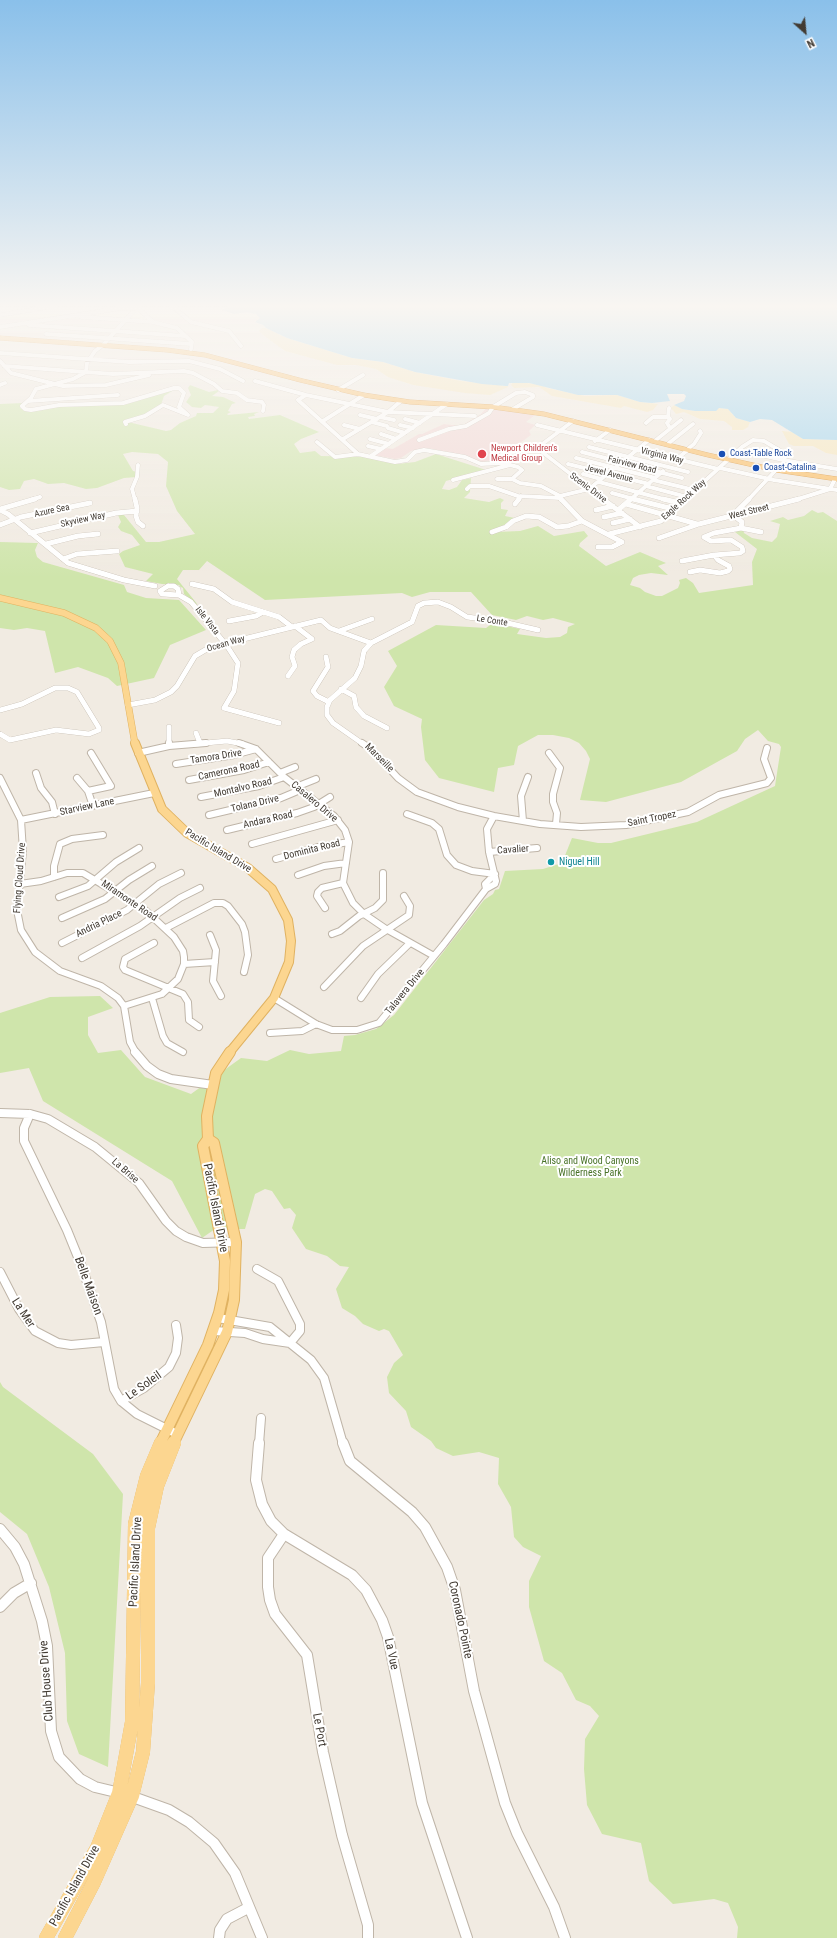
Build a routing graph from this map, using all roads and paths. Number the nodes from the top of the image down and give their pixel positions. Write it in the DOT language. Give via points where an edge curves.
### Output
graph roads {
  1 [pos="33,396"];
  2 [pos="96,396"];
  3 [pos="145,396"];
  4 [pos="183,396"];
  5 [pos="242,396"];
  6 [pos="304,396"];
  7 [pos="312,396"];
  8 [pos="362,396"];
  9 [pos="373,396"];
  10 [pos="510,396"];
  11 [pos="533,396"];
  12 [pos="28,401"];
  13 [pos="401,401"];
  14 [pos="447,404"];
  15 [pos="350,405"];
  16 [pos="493,407"];
  17 [pos="669,408"];
  18 [pos="513,409"];
  19 [pos="263,411"];
  20 [pos="388,412"];
  21 [pos="337,413"];
  22 [pos="433,414"];
  23 [pos="345,415"];
  24 [pos="360,415"];
  25 [pos="475,416"];
  26 [pos="668,417"];
  27 [pos="329,418"];
  28 [pos="378,418"];
  29 [pos="405,419"];
  30 [pos="339,420"];
  31 [pos="394,420"];
  32 [pos="681,420"];
  33 [pos="323,421"];
  34 [pos="573,421"];
  35 [pos="372,422"];
  36 [pos="646,422"];
  37 [pos="420,423"];
  38 [pos="126,424"];
  39 [pos="693,424"];
  40 [pos="344,425"];
  41 [pos="400,425"];
  42 [pos="537,425"];
  43 [pos="364,428"];
  44 [pos="413,428"];
  45 [pos="670,428"];
  46 [pos="560,430"];
  47 [pos="610,430"];
  48 [pos="700,431"];
  49 [pos="405,433"];
  50 [pos="544,433"];
  51 [pos="381,434"];
  52 [pos="554,435"];
  53 [pos="396,438"];
  54 [pos="343,439"];
  55 [pos="370,439"];
  56 [pos="650,439"];
  57 [pos="419,440"];
  58 [pos="597,440"];
  59 [pos="317,442"];
  60 [pos="389,444"];
  61 [pos="673,444"];
  62 [pos="368,446"];
  63 [pos="589,446"];
  64 [pos="537,448"];
  65 [pos="381,449"];
  66 [pos="688,449"];
  67 [pos="637,450"];
  68 [pos="739,450"];
  69 [pos="582,452"];
  70 [pos="358,454"];
  71 [pos="502,454"];
  72 [pos="371,456"];
  73 [pos="717,456"];
  74 [pos="628,457"];
  75 [pos="576,458"];
  76 [pos="676,459"];
  77 [pos="729,459"];
  78 [pos="783,460"];
  79 [pos="621,462"];
  80 [pos="568,464"];
  81 [pos="138,465"];
  82 [pos="510,465"];
  83 [pos="667,467"];
  84 [pos="563,468"];
  85 [pos="614,468"];
  86 [pos="719,469"];
  87 [pos="837,469"];
  88 [pos="776,470"];
  89 [pos="661,472"];
  90 [pos="688,472"];
  91 [pos="583,474"];
  92 [pos="608,474"];
  93 [pos="682,478"];
  94 [pos="497,479"];
  95 [pos="512,479"];
  96 [pos="654,479"];
  97 [pos="769,479"];
  98 [pos="836,479"];
  99 [pos="453,480"];
  100 [pos="600,481"];
  101 [pos="648,485"];
  102 [pos="467,489"];
  103 [pos="589,489"];
  104 [pos="830,489"];
  105 [pos="694,490"];
  106 [pos="837,490"];
  107 [pos="612,492"];
  108 [pos="640,492"];
  109 [pos="521,496"];
  110 [pos="40,497"];
  111 [pos="560,497"];
  112 [pos="687,497"];
  113 [pos="633,498"];
  114 [pos="90,503"];
  115 [pos="680,503"];
  116 [pos="515,504"];
  117 [pos="626,504"];
  118 [pos="613,506"];
  119 [pos="0,509"];
  120 [pos="673,509"];
  121 [pos="596,510"];
  122 [pos="136,511"];
  123 [pos="620,512"];
  124 [pos="733,515"];
  125 [pos="666,516"];
  126 [pos="604,517"];
  127 [pos="14,519"];
  128 [pos="630,519"];
  129 [pos="582,521"];
  130 [pos="613,523"];
  131 [pos="699,524"];
  132 [pos="0,525"];
  133 [pos="143,526"];
  134 [pos="640,526"];
  135 [pos="741,528"];
  136 [pos="492,532"];
  137 [pos="761,532"];
  138 [pos="30,533"];
  139 [pos="98,534"];
  140 [pos="609,534"];
  141 [pos="659,538"];
  142 [pos="46,544"];
  143 [pos="598,547"];
  144 [pos="117,551"];
  145 [pos="714,555"];
  146 [pos="63,559"];
  147 [pos="682,561"];
  148 [pos="690,572"];
  149 [pos="192,584"];
  150 [pos="158,587"];
  151 [pos="179,595"];
  152 [pos="0,598"];
  153 [pos="263,612"];
  154 [pos="372,619"];
  155 [pos="229,621"];
  156 [pos="294,626"];
  157 [pos="538,630"];
  158 [pos="341,632"];
  159 [pos="371,643"];
  160 [pos="225,644"];
  161 [pos="326,656"];
  162 [pos="288,676"];
  163 [pos="341,689"];
  164 [pos="329,702"];
  165 [pos="128,705"];
  166 [pos="0,710"];
  167 [pos="279,723"];
  168 [pos="170,727"];
  169 [pos="388,728"];
  170 [pos="196,732"];
  171 [pos="0,734"];
  172 [pos="200,743"];
  173 [pos="169,746"];
  174 [pos="767,748"];
  175 [pos="256,749"];
  176 [pos="138,751"];
  177 [pos="92,753"];
  178 [pos="548,754"];
  179 [pos="269,762"];
  180 [pos="176,764"];
  181 [pos="296,767"];
  182 [pos="36,773"];
  183 [pos="282,775"];
  184 [pos="528,777"];
  185 [pos="0,778"];
  186 [pos="77,778"];
  187 [pos="316,779"];
  188 [pos="188,780"];
  189 [pos="298,789"];
  190 [pos="88,791"];
  191 [pos="154,793"];
  192 [pos="201,797"];
  193 [pos="330,797"];
  194 [pos="318,804"];
  195 [pos="93,806"];
  196 [pos="55,814"];
  197 [pos="407,814"];
  198 [pos="209,816"];
  199 [pos="494,816"];
  200 [pos="21,820"];
  201 [pos="338,820"];
  202 [pos="523,821"];
  203 [pos="556,824"];
  204 [pos="227,830"];
  205 [pos="102,834"];
  206 [pos="349,842"];
  207 [pos="252,844"];
  208 [pos="139,848"];
  209 [pos="538,848"];
  210 [pos="489,852"];
  211 [pos="276,859"];
  212 [pos="346,863"];
  213 [pos="152,866"];
  214 [pos="181,873"];
  215 [pos="383,873"];
  216 [pos="495,874"];
  217 [pos="298,875"];
  218 [pos="54,877"];
  219 [pos="97,880"];
  220 [pos="343,883"];
  221 [pos="20,884"];
  222 [pos="200,888"];
  223 [pos="116,892"];
  224 [pos="404,896"];
  225 [pos="59,898"];
  226 [pos="135,904"];
  227 [pos="325,908"];
  228 [pos="364,914"];
  229 [pos="153,916"];
  230 [pos="62,918"];
  231 [pos="166,928"];
  232 [pos="386,929"];
  233 [pos="332,934"];
  234 [pos="210,935"];
  235 [pos="62,943"];
  236 [pos="410,943"];
  237 [pos="154,944"];
  238 [pos="434,956"];
  239 [pos="82,958"];
  240 [pos="215,962"];
  241 [pos="184,964"];
  242 [pos="244,972"];
  243 [pos="324,987"];
  244 [pos="169,989"];
  245 [pos="221,996"];
  246 [pos="152,998"];
  247 [pos="274,998"];
  248 [pos="361,998"];
  249 [pos="124,1006"];
  250 [pos="316,1024"];
  251 [pos="199,1027"];
  252 [pos="270,1033"];
  253 [pos="183,1052"];
  254 [pos="213,1086"];
  255 [pos="0,1113"];
  256 [pos="30,1114"];
  257 [pos="208,1139"];
  258 [pos="236,1242"];
  259 [pos="222,1244"];
  260 [pos="257,1269"];
  261 [pos="0,1272"];
  262 [pos="218,1318"];
  263 [pos="230,1320"];
  264 [pos="176,1325"];
  265 [pos="214,1331"];
  266 [pos="227,1332"];
  267 [pos="104,1342"];
  268 [pos="290,1343"];
  269 [pos="121,1401"];
  270 [pos="261,1418"];
  271 [pos="172,1432"];
  272 [pos="0,1529"];
  273 [pos="284,1534"];
  274 [pos="31,1583"];
  275 [pos="0,1607"];
  276 [pos="126,1794"];
  277 [pos="248,1908"];
  278 [pos="46,1938"];
  279 [pos="65,1938"];
  280 [pos="219,1938"];
  281 [pos="262,1938"];
  282 [pos="368,1938"];
  283 [pos="467,1938"];
  284 [pos="565,1938"];
  1 -- 12 [label="street"];
  2 -- 12 [label="street"];
  3 -- 12 [label="street" via="123,403 59,405 31,410 22,406"];
  4 -- 38 [label="street" via="179,406 188,415 163,405 145,416 125,422"];
  5 -- 19 [label="street" via="247,400 262,402"];
  6 -- 33 [label="street" via="298,400"];
  7 -- 15 [label="street"];
  8 -- 15 [label="street"];
  9 -- 13 [label="highway"];
  10 -- 16 [label="street"];
  11 -- 18 [label="street"];
  13 -- 14 [label="highway"];
  13 -- 20 [label="street"];
  14 -- 16 [label="highway"];
  14 -- 22 [label="street"];
  15 -- 20 [label="street"];
  15 -- 21 [label="street"];
  16 -- 18 [label="highway"];
  16 -- 57 [label="street" via="489,413 466,426"];
  17 -- 26 [label="street"];
  18 -- 34 [label="highway"];
  20 -- 22 [label="street"];
  20 -- 28 [label="street"];
  21 -- 23 [label="street"];
  21 -- 27 [label="street"];
  22 -- 25 [label="street"];
  22 -- 37 [label="street"];
  24 -- 28 [label="street"];
  26 -- 36 [label="street" via="653,417"];
  26 -- 45 [label="street" via="670,419 667,423"];
  27 -- 30 [label="street"];
  27 -- 33 [label="street"];
  28 -- 31 [label="street"];
  28 -- 35 [label="street"];
  29 -- 37 [label="street"];
  32 -- 45 [label="street"];
  33 -- 54 [label="street"];
  34 -- 46 [label="street"];
  34 -- 47 [label="highway"];
  35 -- 43 [label="street"];
  35 -- 49 [label="street"];
  37 -- 44 [label="street"];
  39 -- 61 [label="street"];
  40 -- 43 [label="street"];
  41 -- 44 [label="street"];
  42 -- 46 [label="street, Virginia Way"];
  43 -- 54 [label="street"];
  44 -- 49 [label="street"];
  45 -- 56 [label="street"];
  46 -- 52 [label="street"];
  46 -- 58 [label="street, Virginia Way"];
  47 -- 56 [label="highway"];
  47 -- 58 [label="street"];
  48 -- 66 [label="street" via="694,444"];
  49 -- 53 [label="street"];
  50 -- 52 [label="street"];
  51 -- 53 [label="street"];
  52 -- 64 [label="street"];
  53 -- 60 [label="street"];
  54 -- 70 [label="street"];
  55 -- 60 [label="street"];
  56 -- 61 [label="highway"];
  56 -- 66 [label="highway"];
  56 -- 67 [label="street"];
  58 -- 63 [label="street"];
  58 -- 67 [label="street, Virginia Way"];
  59 -- 70 [label="street" via="335,457"];
  60 -- 65 [label="street"];
  61 -- 66 [label="highway"];
  62 -- 65 [label="street"];
  63 -- 69 [label="street"];
  63 -- 74 [label="street"];
  64 -- 71 [label="street"];
  64 -- 84 [label="street, Scenic Drive"];
  65 -- 72 [label="street"];
  66 -- 73 [label="highway"];
  66 -- 73 [label="highway"];
  66 -- 76 [label="street"];
  67 -- 74 [label="street"];
  67 -- 76 [label="street, Virginia Way"];
  68 -- 77 [label="street, Eagle Rock Way"];
  68 -- 78 [label="street"];
  68 -- 78 [label="street, Eagle Rock Way" via="753,440 763,440 784,453 786,456"];
  69 -- 75 [label="street"];
  69 -- 79 [label="street, Fairview Road"];
  70 -- 72 [label="street"];
  72 -- 82 [label="street" via="395,462 407,460 415,452 424,450 465,457 481,464"];
  73 -- 77 [label="highway"];
  74 -- 79 [label="street"];
  74 -- 83 [label="street"];
  75 -- 80 [label="street"];
  75 -- 85 [label="street"];
  76 -- 83 [label="street"];
  76 -- 86 [label="street, Virginia Way"];
  77 -- 86 [label="street, Eagle Rock Way"];
  77 -- 88 [label="highway"];
  78 -- 87 [label="street"];
  79 -- 85 [label="street"];
  79 -- 89 [label="street, Fairview Road"];
  80 -- 84 [label="street"];
  80 -- 92 [label="street, Jewel Avenue"];
  81 -- 122 [label="street" via="132,489"];
  82 -- 95 [label="street" via="522,470"];
  82 -- 99 [label="street"];
  83 -- 89 [label="street"];
  83 -- 90 [label="street"];
  84 -- 103 [label="street, Scenic Drive"];
  85 -- 92 [label="street"];
  85 -- 96 [label="street"];
  86 -- 97 [label="street, Virginia Way"];
  86 -- 105 [label="street, Eagle Rock Way"];
  88 -- 97 [label="street"];
  88 -- 98 [label="highway"];
  89 -- 93 [label="street, Fairview Road"];
  89 -- 96 [label="street"];
  91 -- 100 [label="street"];
  92 -- 100 [label="street"];
  92 -- 101 [label="street, Jewel Avenue"];
  94 -- 95 [label="street"];
  95 -- 111 [label="street" via="520,483 541,486"];
  96 -- 101 [label="street"];
  96 -- 105 [label="street"];
  97 -- 104 [label="street, Virginia Way"];
  97 -- 124 [label="street"];
  98 -- 104 [label="street"];
  100 -- 103 [label="street"];
  100 -- 108 [label="street"];
  101 -- 108 [label="street"];
  101 -- 112 [label="street, Jewel Avenue"];
  102 -- 109 [label="street" via="489,486"];
  103 -- 111 [label="street"];
  103 -- 118 [label="street, Scenic Drive"];
  104 -- 106 [label="street, Virginia Way"];
  104 -- 124 [label="street, West Street"];
  105 -- 112 [label="street, Eagle Rock Way"];
  107 -- 113 [label="street"];
  108 -- 113 [label="street"];
  108 -- 115 [label="street"];
  109 -- 111 [label="street"];
  109 -- 116 [label="street"];
  110 -- 119 [label="street"];
  111 -- 129 [label="street"];
  112 -- 115 [label="street, Eagle Rock Way"];
  113 -- 117 [label="street"];
  113 -- 120 [label="street"];
  114 -- 127 [label="street, Azure Sea"];
  115 -- 120 [label="street, Eagle Rock Way"];
  117 -- 123 [label="street"];
  117 -- 125 [label="street"];
  118 -- 121 [label="street"];
  118 -- 123 [label="street, Scenic Drive"];
  119 -- 127 [label="street, Isle Vista"];
  120 -- 125 [label="street, Eagle Rock Way"];
  122 -- 133 [label="street" via="138,522"];
  122 -- 138 [label="street, Skyview Way" via="116,513"];
  123 -- 126 [label="street"];
  123 -- 128 [label="street, Scenic Drive"];
  124 -- 131 [label="street, West Street"];
  124 -- 135 [label="street" via="742,522"];
  125 -- 131 [label="street"];
  125 -- 134 [label="street, Eagle Rock Way" via="661,521"];
  127 -- 132 [label="street, Azure Sea"];
  127 -- 138 [label="street, Isle Vista"];
  128 -- 130 [label="street"];
  128 -- 134 [label="street, Scenic Drive"];
  129 -- 136 [label="street" via="568,526 557,526 539,517 526,516"];
  129 -- 140 [label="street"];
  131 -- 141 [label="street, West Street"];
  134 -- 140 [label="street, Eagle Rock Way"];
  135 -- 137 [label="street"];
  135 -- 145 [label="street" via="714,532 704,537 710,541 733,540 743,549 737,554"];
  138 -- 142 [label="street, Isle Vista"];
  139 -- 142 [label="street"];
  140 -- 143 [label="street" via="622,542 612,547"];
  142 -- 146 [label="street, Isle Vista"];
  144 -- 146 [label="street" via="77,554"];
  145 -- 147 [label="street"];
  145 -- 148 [label="street" via="730,569 720,573 702,570"];
  146 -- 150 [label="street, Isle Vista" via="96,572"];
  149 -- 153 [label="street" via="214,590 232,602"];
  150 -- 151 [label="street, Isle Vista" via="162,594"];
  150 -- 151 [label="street, Isle Vista" via="174,586 178,589"];
  151 -- 160 [label="street, Isle Vista" via="191,602"];
  152 -- 165 [label="main road, Pacific Island Drive" via="68,615 101,632 117,652 127,690"];
  153 -- 155 [label="street" via="256,616"];
  153 -- 156 [label="street" via="280,617"];
  154 -- 158 [label="street"];
  156 -- 158 [label="street, Ocean Way" via="323,621 325,625"];
  156 -- 160 [label="street, Ocean Way"];
  156 -- 162 [label="street" via="312,639 294,650 292,657 295,666"];
  157 -- 159 [label="street, Le Conte" via="467,617 445,604 430,602 418,606 412,622"];
  158 -- 159 [label="street"];
  159 -- 163 [label="street" via="364,651 355,678"];
  160 -- 165 [label="street, Ocean Way" via="206,649 195,656 171,692 155,700"];
  160 -- 167 [label="street, Isle Vista" via="238,663 234,691 224,708"];
  161 -- 164 [label="street" via="328,667 313,691"];
  163 -- 164 [label="street"];
  163 -- 169 [label="street" via="354,696 356,707 364,716"];
  164 -- 199 [label="street, Marseille" via="327,715 333,723 371,749 398,778 417,792 451,805"];
  165 -- 176 [label="main road, Pacific Island Drive"];
  166 -- 171 [label="street" via="22,704 55,688 68,688 77,692 99,728 95,732 83,734 56,730 10,740"];
  168 -- 173 [label="street"];
  170 -- 172 [label="street"];
  172 -- 173 [label="street, Casalero Drive"];
  172 -- 175 [label="street, Casalero Drive" via="238,742"];
  173 -- 176 [label="street, Casalero Drive"];
  174 -- 203 [label="street, Saint Tropez" via="764,759 771,778 767,783 719,795 688,812 626,825"];
  175 -- 179 [label="street, Casalero Drive"];
  175 -- 180 [label="street, Tamora Drive"];
  176 -- 191 [label="main road, Pacific Island Drive"];
  177 -- 190 [label="street" via="112,786"];
  178 -- 203 [label="street" via="560,768 553,794 557,813"];
  179 -- 183 [label="street, Casalero Drive"];
  179 -- 188 [label="street, Camerona Road" via="244,770"];
  181 -- 183 [label="street, Montalvo Road"];
  182 -- 196 [label="street" via="41,788 52,802"];
  183 -- 189 [label="street, Casalero Drive"];
  183 -- 192 [label="street, Montalvo Road" via="259,786"];
  184 -- 202 [label="street" via="521,796"];
  185 -- 200 [label="street, Flying Cloud Drive"];
  186 -- 190 [label="street"];
  187 -- 189 [label="street, Tolana Drive"];
  189 -- 194 [label="street, Casalero Drive"];
  189 -- 198 [label="street, Tolana Drive" via="281,798"];
  190 -- 195 [label="street"];
  191 -- 195 [label="street, Starview Lane"];
  191 -- 247 [label="main road, Pacific Island Drive" via="162,809 179,827 248,868 272,889 279,899 290,930 291,952"];
  193 -- 194 [label="street, Andara Road"];
  194 -- 201 [label="street, Casalero Drive"];
  194 -- 204 [label="street, Andara Road" via="297,813"];
  195 -- 196 [label="street, Starview Lane"];
  196 -- 200 [label="street, Starview Lane"];
  197 -- 216 [label="street" via="439,828 447,855 456,865 468,870"];
  199 -- 202 [label="street, Saint Tropez"];
  199 -- 210 [label="street" via="488,829"];
  200 -- 221 [label="street, Flying Cloud Drive" via="23,851"];
  201 -- 206 [label="street, Casalero Drive"];
  201 -- 207 [label="street"];
  202 -- 203 [label="street, Saint Tropez"];
  205 -- 218 [label="street" via="72,839 60,844"];
  206 -- 211 [label="street, Dominita Road" via="318,846"];
  206 -- 212 [label="street"];
  208 -- 219 [label="street" via="116,862"];
  209 -- 210 [label="street, Cavalier"];
  210 -- 216 [label="street"];
  212 -- 217 [label="street" via="324,866"];
  212 -- 220 [label="street"];
  213 -- 223 [label="street" via="129,880"];
  214 -- 226 [label="street, Andria Place" via="159,884"];
  215 -- 228 [label="street" via="382,900 375,908"];
  216 -- 238 [label="street, Talavera Drive" via="495,884 486,889"];
  218 -- 219 [label="street, Miramonte Road" via="76,872"];
  218 -- 221 [label="street, Miramonte Road"];
  219 -- 223 [label="street, Miramonte Road"];
  219 -- 225 [label="street"];
  220 -- 227 [label="street" via="322,888 318,892 317,896"];
  220 -- 228 [label="street" via="349,898"];
  221 -- 249 [label="street, Flying Cloud Drive" via="18,919 21,930 35,952 64,973 111,992"];
  222 -- 229 [label="street"];
  223 -- 226 [label="street, Miramonte Road"];
  223 -- 230 [label="street"];
  224 -- 232 [label="street" via="410,906 409,916"];
  226 -- 229 [label="street, Miramonte Road"];
  226 -- 235 [label="street, Andria Place"];
  228 -- 232 [label="street"];
  228 -- 233 [label="street"];
  229 -- 231 [label="street, Miramonte Road"];
  229 -- 239 [label="street"];
  231 -- 241 [label="street, Miramonte Road" via="183,951"];
  231 -- 242 [label="street" via="214,903 223,903 242,924 248,956"];
  232 -- 236 [label="street"];
  232 -- 243 [label="street" via="363,946"];
  234 -- 240 [label="street" via="216,950"];
  236 -- 238 [label="street"];
  236 -- 248 [label="street" via="378,974"];
  237 -- 244 [label="street" via="124,959 123,966 125,970"];
  238 -- 250 [label="street, Talavera Drive" via="379,1022 357,1030 344,1031"];
  240 -- 241 [label="street"];
  240 -- 245 [label="street" via="213,981"];
  241 -- 244 [label="street" via="178,979"];
  244 -- 246 [label="street"];
  244 -- 251 [label="street" via="183,994 187,999 189,1020"];
  246 -- 249 [label="street"];
  246 -- 253 [label="street" via="167,1043"];
  247 -- 250 [label="street, Talavera Drive"];
  247 -- 254 [label="main road, Pacific Island Drive" via="230,1051 216,1073"];
  249 -- 254 [label="street" via="130,1042 147,1066 171,1079"];
  250 -- 252 [label="street" via="302,1031"];
  254 -- 257 [label="main road, Pacific Island Drive" via="207,1116"];
  255 -- 256 [label="street, La Brise"];
  256 -- 259 [label="street, La Brise" via="62,1126 116,1162 139,1183 176,1231 203,1243"];
  256 -- 267 [label="street, Belle Maison" via="24,1128 24,1141 67,1230 99,1316"];
  257 -- 258 [label="main road, Pacific Island Drive" via="214,1143"];
  257 -- 259 [label="main road, Pacific Island Drive" via="203,1146"];
  258 -- 259 [label="street, La Brise"];
  258 -- 263 [label="main road, Pacific Island Drive" via="236,1274"];
  259 -- 262 [label="main road, Pacific Island Drive" via="225,1261 224,1290"];
  260 -- 268 [label="street" via="278,1281 300,1324 300,1331"];
  261 -- 267 [label="street, La Mer" via="19,1309 35,1331 52,1340 71,1345"];
  262 -- 263 [label="street, Coronado Pointe"];
  262 -- 265 [label="main road, Pacific Island Drive"];
  263 -- 266 [label="main road, Pacific Island Drive"];
  263 -- 268 [label="street, Coronado Pointe" via="270,1327"];
  264 -- 269 [label="street, Le Soleil" via="176,1352 169,1367 144,1388"];
  265 -- 266 [label="street"];
  265 -- 271 [label="main road, Pacific Island Drive"];
  266 -- 268 [label="street" via="245,1333"];
  266 -- 271 [label="main road, Pacific Island Drive"];
  267 -- 269 [label="street, Belle Maison" via="110,1375"];
  268 -- 284 [label="street, Coronado Pointe" via="311,1360 324,1378 344,1451 350,1461 398,1500 425,1527 447,1567 455,1590 474,1690 505,1803 554,1907"];
  269 -- 271 [label="street, Belle Maison" via="137,1414"];
  270 -- 273 [label="street, La Vue" via="257,1486 262,1504 271,1521"];
  271 -- 276 [label="main road, Pacific Island Drive" via="146,1476 135,1524 132,1722"];
  272 -- 274 [label="street, Club House Drive" via="15,1547"];
  273 -- 282 [label="street, Le Port" via="268,1558 270,1600 275,1614 307,1655 323,1752 342,1835 368,1925"];
  273 -- 283 [label="street, La Vue" via="352,1575 366,1590 382,1620 388,1637 422,1803"];
  274 -- 275 [label="street" via="14,1593"];
  274 -- 276 [label="street, Club House Drive" via="47,1646 54,1747 80,1779 95,1787"];
  276 -- 277 [label="street, Club House Drive" via="169,1810 189,1822 214,1843 235,1873"];
  276 -- 278 [label="main road, Pacific Island Drive"];
  276 -- 279 [label="main road, Pacific Island Drive" via="94,1882"];
  277 -- 280 [label="street" via="227,1918 220,1930"];
  277 -- 281 [label="street, Club House Drive"];
}
